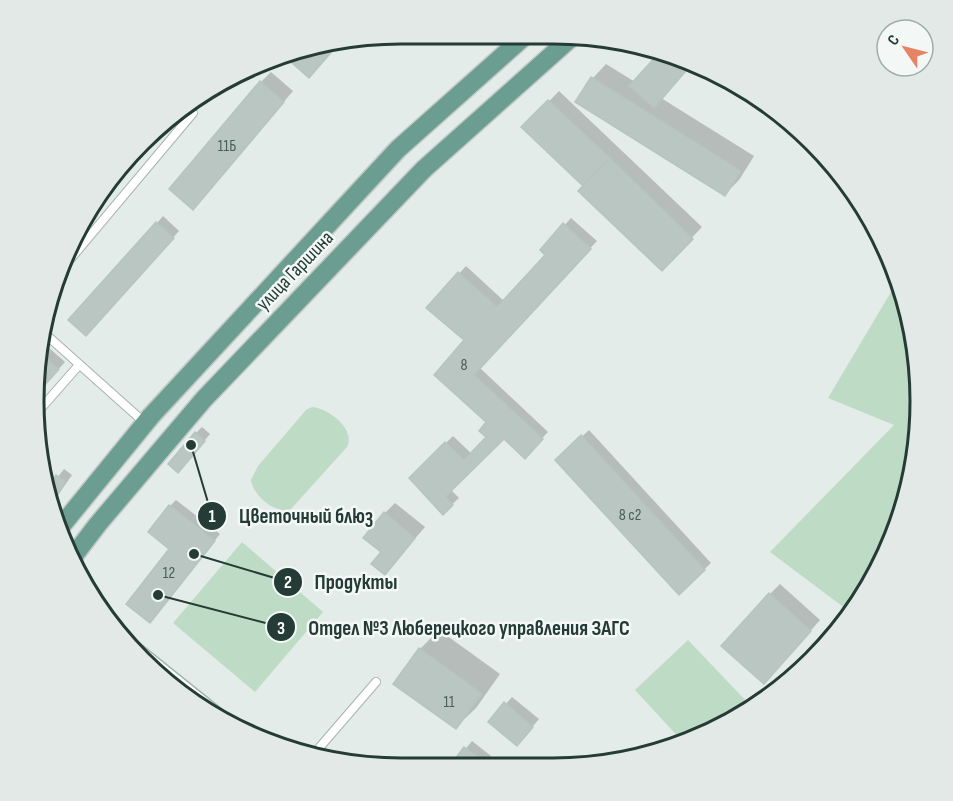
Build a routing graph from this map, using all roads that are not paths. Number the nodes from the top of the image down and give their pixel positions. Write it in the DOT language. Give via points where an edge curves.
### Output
graph roads {
  1 [pos="516,44"];
  2 [pos="564,44"];
  3 [pos="191,111"];
  4 [pos="77,251"];
  5 [pos="49,338"];
  6 [pos="79,365"];
  7 [pos="44,405"];
  8 [pos="145,423"];
  9 [pos="65,522"];
  10 [pos="77,551"];
  11 [pos="376,682"];
  12 [pos="319,748"];
  1 -- 8 [label="main road, улица Гаршина" via="398,149"];
  2 -- 10 [label="main road, улица Гаршина" via="424,169 375,220 204,399"];
  3 -- 4 [label="lane"];
  5 -- 6 [label="lane"];
  6 -- 7 [label="lane"];
  6 -- 8 [label="lane"];
  8 -- 9 [label="main road, улица Гаршина"];
  11 -- 12 [label="lane"];
}
